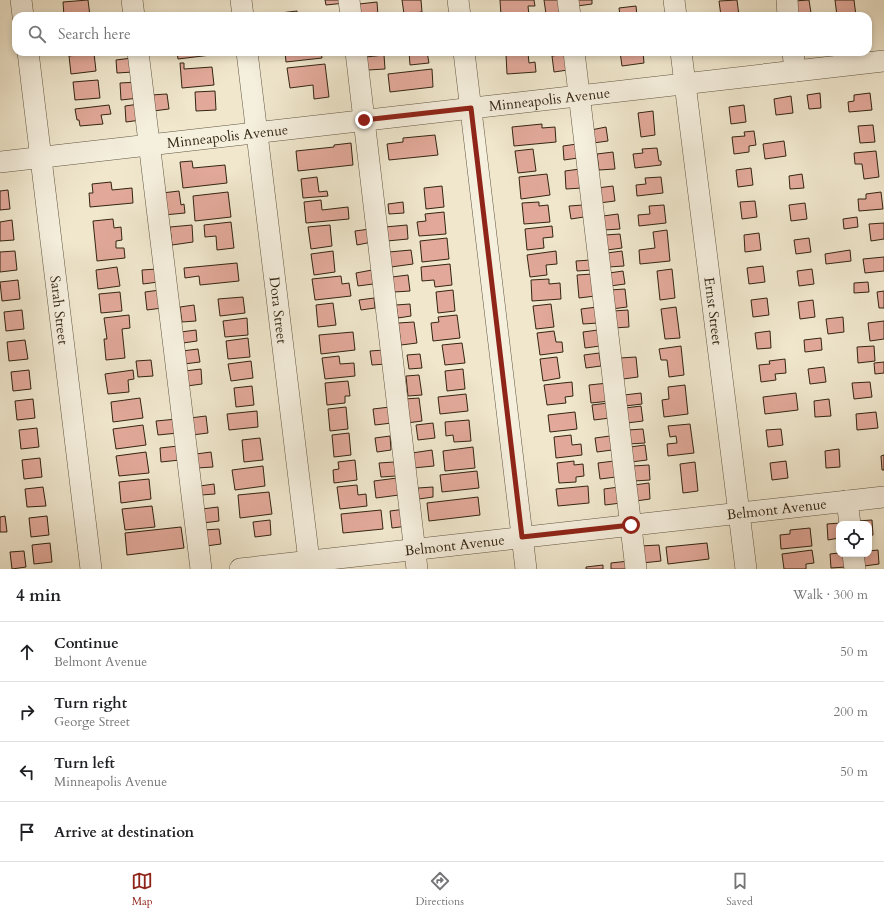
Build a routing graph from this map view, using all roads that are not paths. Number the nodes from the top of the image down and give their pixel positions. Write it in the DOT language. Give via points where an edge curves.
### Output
graph roads {
  1 [pos="21,0"];
  2 [pos="132,0"];
  3 [pos="241,0"];
  4 [pos="349,0"];
  5 [pos="458,0"];
  6 [pos="568,0"];
  7 [pos="674,0"];
  8 [pos="786,0"];
  9 [pos="22,12"];
  10 [pos="134,12"];
  11 [pos="242,12"];
  12 [pos="350,12"];
  13 [pos="460,12"];
  14 [pos="570,12"];
  15 [pos="676,12"];
  16 [pos="788,12"];
  17 [pos="29,56"];
  18 [pos="138,56"];
  19 [pos="247,56"];
  20 [pos="356,56"];
  21 [pos="464,56"];
  22 [pos="574,56"];
  23 [pos="681,56"];
  24 [pos="884,61"];
  25 [pos="794,62"];
  26 [pos="684,84"];
  27 [pos="579,96"];
  28 [pos="471,108"];
  29 [pos="364,120"];
  30 [pos="257,133"];
  31 [pos="149,145"];
  32 [pos="42,157"];
  33 [pos="0,162"];
  34 [pos="884,497"];
  35 [pos="847,501"];
  36 [pos="739,513"];
  37 [pos="850,521"];
  38 [pos="631,525"];
  39 [pos="522,537"];
  40 [pos="853,557"];
  41 [pos="416,559"];
  42 [pos="309,565"];
  43 [pos="91,569"];
  44 [pos="201,569"];
  45 [pos="240,569"];
  46 [pos="526,569"];
  47 [pos="636,569"];
  48 [pos="746,569"];
  49 [pos="855,569"];
  1 -- 9 [label="street"];
  2 -- 10 [label="street"];
  3 -- 11 [label="street"];
  4 -- 12 [label="street"];
  5 -- 13 [label="street"];
  6 -- 14 [label="street"];
  7 -- 15 [label="street"];
  8 -- 16 [label="street"];
  17 -- 32 [label="street, Sarah Street"];
  18 -- 31 [label="street"];
  19 -- 30 [label="street, Dora Street"];
  20 -- 29 [label="street"];
  21 -- 28 [label="street"];
  22 -- 27 [label="street"];
  23 -- 26 [label="street, Ernst Street"];
  24 -- 25 [label="street, Minneapolis Avenue"];
  25 -- 26 [label="street, Minneapolis Avenue"];
  26 -- 27 [label="street, Minneapolis Avenue"];
  26 -- 36 [label="street, Ernst Street"];
  27 -- 28 [label="street, Minneapolis Avenue"];
  27 -- 38 [label="street"];
  28 -- 29 [label="street, Minneapolis Avenue"];
  28 -- 39 [label="street"];
  29 -- 30 [label="street, Minneapolis Avenue"];
  29 -- 41 [label="street"];
  30 -- 31 [label="street, Minneapolis Avenue"];
  30 -- 42 [label="street, Dora Street"];
  31 -- 32 [label="street, Minneapolis Avenue"];
  31 -- 44 [label="street"];
  32 -- 33 [label="street, Minneapolis Avenue"];
  32 -- 43 [label="street, Sarah Street"];
  34 -- 35 [label="street, Belmont Avenue"];
  35 -- 36 [label="street, Belmont Avenue"];
  35 -- 37 [label="street"];
  36 -- 38 [label="street, Belmont Avenue"];
  36 -- 48 [label="street, Ernst Street"];
  38 -- 39 [label="street, Belmont Avenue"];
  38 -- 47 [label="street"];
  39 -- 41 [label="street, Belmont Avenue"];
  39 -- 46 [label="street"];
  40 -- 49 [label="street"];
  41 -- 42 [label="street, Belmont Avenue"];
  42 -- 45 [label="street, Belmont Avenue"];
}
